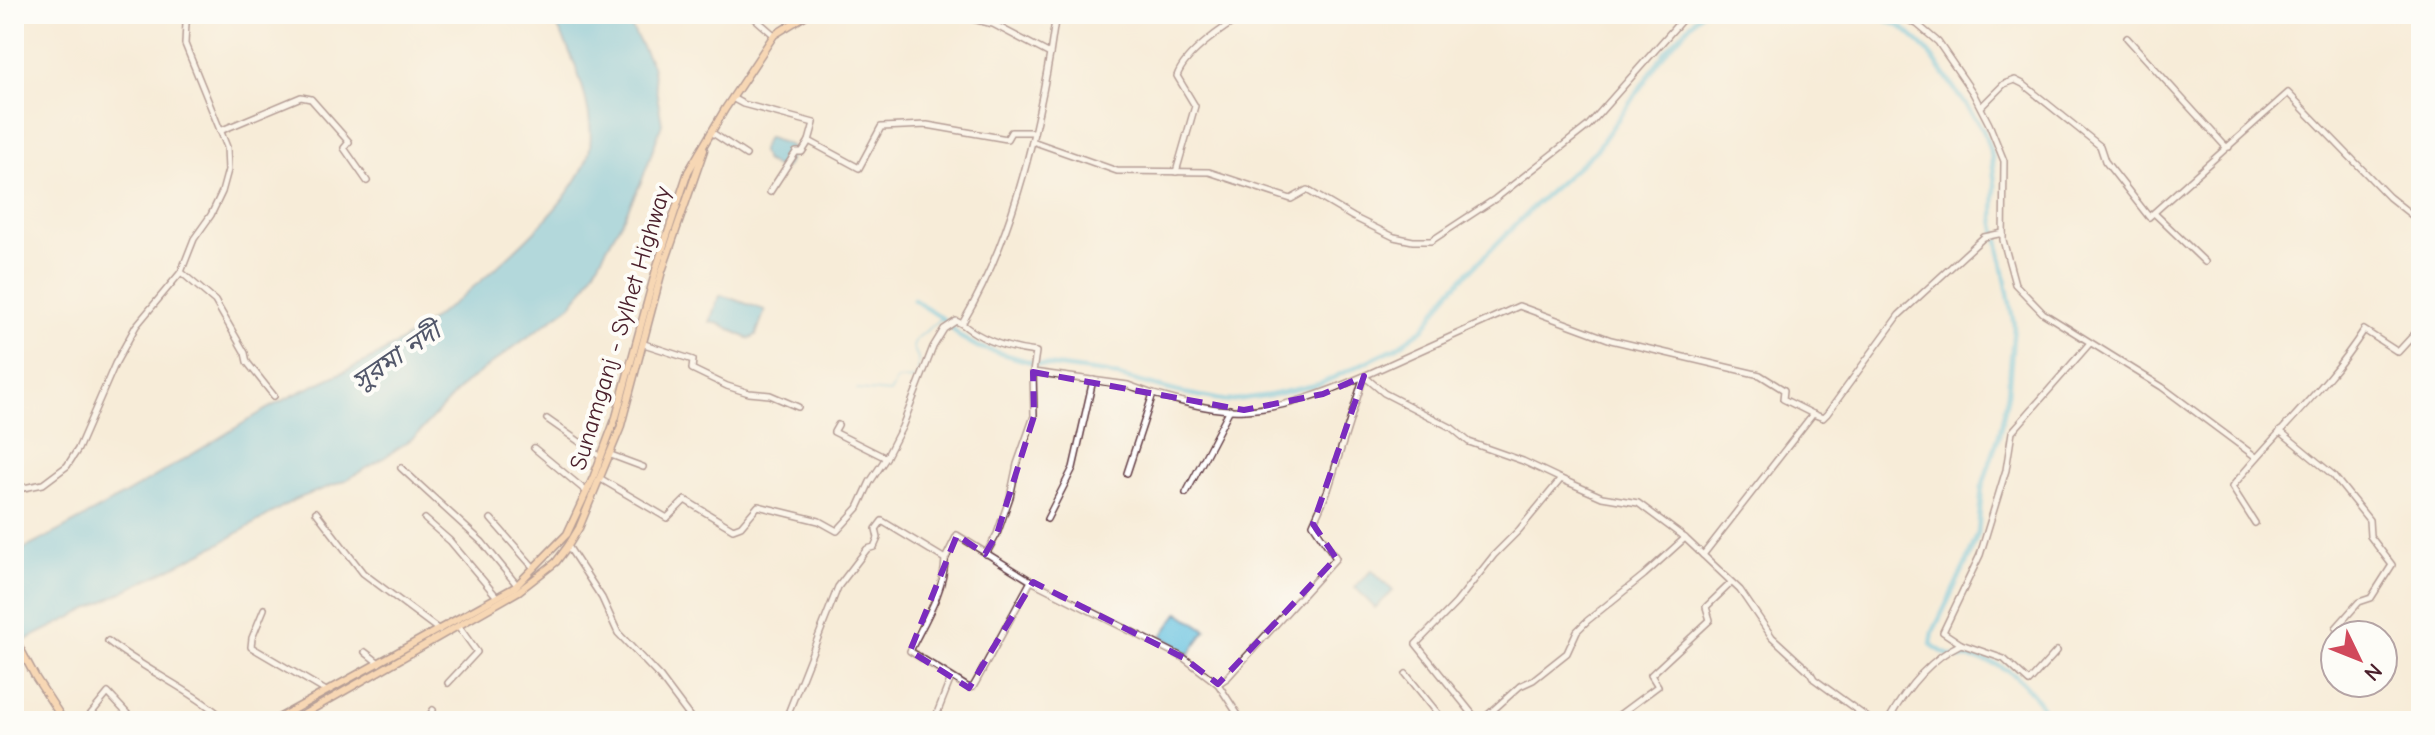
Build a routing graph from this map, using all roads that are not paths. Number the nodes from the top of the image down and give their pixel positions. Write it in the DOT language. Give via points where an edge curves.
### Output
graph roads {
  1 [pos="191,14"];
  2 [pos="750,14"];
  3 [pos="808,14"];
  4 [pos="953,14"];
  5 [pos="1056,14"];
  6 [pos="1246,14"];
  7 [pos="1687,14"];
  8 [pos="1895,14"];
  9 [pos="774,35"];
  10 [pos="2127,38"];
  11 [pos="1050,54"];
  12 [pos="732,98"];
  13 [pos="1981,107"];
  14 [pos="220,131"];
  15 [pos="711,132"];
  16 [pos="1034,132"];
  17 [pos="809,141"];
  18 [pos="1032,141"];
  19 [pos="2229,147"];
  20 [pos="746,155"];
  21 [pos="1176,172"];
  22 [pos="691,174"];
  23 [pos="367,181"];
  24 [pos="770,192"];
  25 [pos="2154,213"];
  26 [pos="678,216"];
  27 [pos="2421,216"];
  28 [pos="2003,233"];
  29 [pos="2205,262"];
  30 [pos="181,272"];
  31 [pos="959,322"];
  32 [pos="2421,327"];
  33 [pos="2090,343"];
  34 [pos="644,344"];
  35 [pos="1033,370"];
  36 [pos="1364,376"];
  37 [pos="1093,380"];
  38 [pos="1153,394"];
  39 [pos="274,396"];
  40 [pos="798,407"];
  41 [pos="1230,409"];
  42 [pos="1813,414"];
  43 [pos="547,419"];
  44 [pos="838,425"];
  45 [pos="2280,431"];
  46 [pos="534,448"];
  47 [pos="611,455"];
  48 [pos="601,457"];
  49 [pos="2256,457"];
  50 [pos="886,458"];
  51 [pos="643,467"];
  52 [pos="401,468"];
  53 [pos="1127,473"];
  54 [pos="601,479"];
  55 [pos="1561,479"];
  56 [pos="14,490"];
  57 [pos="587,492"];
  58 [pos="1186,493"];
  59 [pos="316,512"];
  60 [pos="425,519"];
  61 [pos="491,519"];
  62 [pos="1047,519"];
  63 [pos="2255,523"];
  64 [pos="1685,538"];
  65 [pos="568,546"];
  66 [pos="985,554"];
  67 [pos="1703,555"];
  68 [pos="945,559"];
  69 [pos="535,569"];
  70 [pos="1031,581"];
  71 [pos="1731,583"];
  72 [pos="517,585"];
  73 [pos="497,598"];
  74 [pos="264,609"];
  75 [pos="2344,619"];
  76 [pos="459,627"];
  77 [pos="440,631"];
  78 [pos="14,637"];
  79 [pos="108,641"];
  80 [pos="1961,644"];
  81 [pos="2057,651"];
  82 [pos="365,652"];
  83 [pos="380,664"];
  84 [pos="1406,674"];
  85 [pos="951,678"];
  86 [pos="448,683"];
  87 [pos="1218,684"];
  88 [pos="327,692"];
  89 [pos="294,710"];
  90 [pos="433,710"];
  91 [pos="295,719"];
  92 [pos="64,721"];
  93 [pos="85,721"];
  94 [pos="134,721"];
  95 [pos="227,721"];
  96 [pos="273,721"];
  97 [pos="426,721"];
  98 [pos="693,721"];
  99 [pos="785,721"];
  100 [pos="934,721"];
  101 [pos="1242,721"];
  102 [pos="1444,721"];
  103 [pos="1479,721"];
  104 [pos="1611,721"];
  105 [pos="1872,721"];
  106 [pos="1888,721"];
  1 -- 14 [label="street" via="185,44"];
  2 -- 9 [label="street"];
  3 -- 9 [label="main road, Sunamganj - Sylhet Highway"];
  4 -- 11 [label="street" via="993,24"];
  5 -- 11 [label="street"];
  6 -- 21 [label="street" via="1181,65 1177,76 1195,106"];
  7 -- 21 [label="street" via="1588,126 1431,241 1394,237 1307,190 1291,199 1209,172"];
  8 -- 13 [label="street" via="1938,42"];
  9 -- 12 [label="main road, Sunamganj - Sylhet Highway"];
  10 -- 19 [label="street"];
  11 -- 16 [label="street"];
  12 -- 15 [label="main road, Sunamganj - Sylhet Highway"];
  12 -- 17 [label="street" via="814,123"];
  13 -- 25 [label="street" via="2004,84 2023,84 2094,141 2131,197 2149,217"];
  13 -- 28 [label="street" via="2004,161"];
  14 -- 23 [label="street" via="301,97 311,99 349,142 344,148"];
  14 -- 30 [label="street" via="230,158 228,170"];
  15 -- 20 [label="street"];
  15 -- 22 [label="main road"];
  15 -- 22 [label="main road, Sunamganj - Sylhet Highway"];
  16 -- 17 [label="street" via="1011,132 1007,139 927,125 881,127 859,168"];
  16 -- 18 [label="street"];
  17 -- 24 [label="street"];
  18 -- 21 [label="street" via="1117,171"];
  18 -- 31 [label="street" via="993,263"];
  19 -- 25 [label="street"];
  19 -- 27 [label="street" via="2288,93 2389,197 2418,220"];
  22 -- 26 [label="main road"];
  25 -- 29 [label="street"];
  26 -- 34 [label="main road, Sunamganj - Sylhet Highway"];
  26 -- 48 [label="main road, Sunamganj - Sylhet Highway" via="657,266"];
  28 -- 33 [label="street" via="2015,284 2043,313"];
  28 -- 42 [label="street" via="1989,235 1953,263 1899,315 1823,418"];
  30 -- 39 [label="street" via="215,301 247,362"];
  30 -- 56 [label="street" via="136,326 67,466 43,484"];
  31 -- 35 [label="street" via="979,335 1036,354"];
  31 -- 50 [label="street" via="944,329 933,347"];
  32 -- 45 [label="street" via="2398,352 2364,330"];
  33 -- 49 [label="street" via="2162,387"];
  33 -- 80 [label="street" via="2012,432 1980,555 1943,632"];
  34 -- 40 [label="street" via="693,360 692,369 727,386"];
  34 -- 47 [label="main road, Sunamganj - Sylhet Highway"];
  35 -- 37 [label="street"];
  35 -- 66 [label="street" via="1034,416 997,534"];
  36 -- 41 [label="street" via="1323,394"];
  36 -- 42 [label="street" via="1519,306 1611,340 1760,375 1784,390 1783,399"];
  36 -- 55 [label="street" via="1469,442"];
  36 -- 87 [label="street" via="1313,524 1336,558"];
  37 -- 38 [label="street"];
  37 -- 62 [label="street" via="1073,468"];
  38 -- 41 [label="street"];
  38 -- 53 [label="street"];
  41 -- 58 [label="street"];
  42 -- 67 [label="street"];
  43 -- 48 [label="street"];
  44 -- 50 [label="street" via="834,432"];
  45 -- 49 [label="street"];
  45 -- 75 [label="street" via="2333,475 2369,520 2370,536 2392,565 2371,598 2359,602"];
  46 -- 57 [label="street"];
  47 -- 51 [label="street"];
  47 -- 54 [label="main road, Sunamganj - Sylhet Highway"];
  48 -- 57 [label="main road, Sunamganj - Sylhet Highway"];
  49 -- 63 [label="street" via="2232,487"];
  50 -- 54 [label="street" via="858,508 837,531 819,521 758,506 733,529 685,500 667,518"];
  52 -- 72 [label="street" via="482,542"];
  54 -- 65 [label="main road, Sunamganj - Sylhet Highway"];
  55 -- 64 [label="street" via="1602,497 1638,503"];
  55 -- 103 [label="street" via="1416,644"];
  57 -- 69 [label="main road, Sunamganj - Sylhet Highway" via="567,534"];
  59 -- 77 [label="street" via="363,573"];
  60 -- 73 [label="street"];
  61 -- 69 [label="street"];
  64 -- 67 [label="street"];
  64 -- 103 [label="street" via="1587,621 1567,653"];
  65 -- 76 [label="main road, Sunamganj - Sylhet Highway" via="519,591"];
  65 -- 98 [label="street" via="618,633"];
  66 -- 68 [label="street" via="957,535"];
  66 -- 70 [label="street"];
  67 -- 71 [label="street"];
  68 -- 85 [label="street" via="944,576 910,651"];
  68 -- 99 [label="street" via="880,521 874,547 838,587"];
  69 -- 72 [label="main road, Sunamganj - Sylhet Highway"];
  70 -- 85 [label="street" via="973,687"];
  70 -- 87 [label="street" via="1184,658"];
  71 -- 104 [label="street" via="1706,607 1710,620 1651,675 1658,686"];
  71 -- 105 [label="street" via="1772,637 1814,679"];
  72 -- 73 [label="main road, Sunamganj - Sylhet Highway"];
  73 -- 77 [label="main road, Sunamganj - Sylhet Highway"];
  74 -- 88 [label="street" via="251,647"];
  76 -- 86 [label="street" via="477,652"];
  76 -- 91 [label="main road, Sunamganj - Sylhet Highway"];
  77 -- 83 [label="main road, Sunamganj - Sylhet Highway"];
  78 -- 92 [label="main road"];
  79 -- 95 [label="street"];
  80 -- 81 [label="street" via="2004,659 2029,682"];
  80 -- 106 [label="street" via="1940,656 1902,695"];
  82 -- 83 [label="street"];
  83 -- 88 [label="main road, Sunamganj - Sylhet Highway"];
  84 -- 102 [label="street"];
  85 -- 100 [label="street"];
  87 -- 101 [label="street"];
  88 -- 89 [label="main road, Sunamganj - Sylhet Highway"];
  89 -- 91 [label="main road"];
  89 -- 96 [label="main road, Sunamganj - Sylhet Highway"];
  90 -- 97 [label="street"];
  93 -- 94 [label="street" via="108,693"];
}
